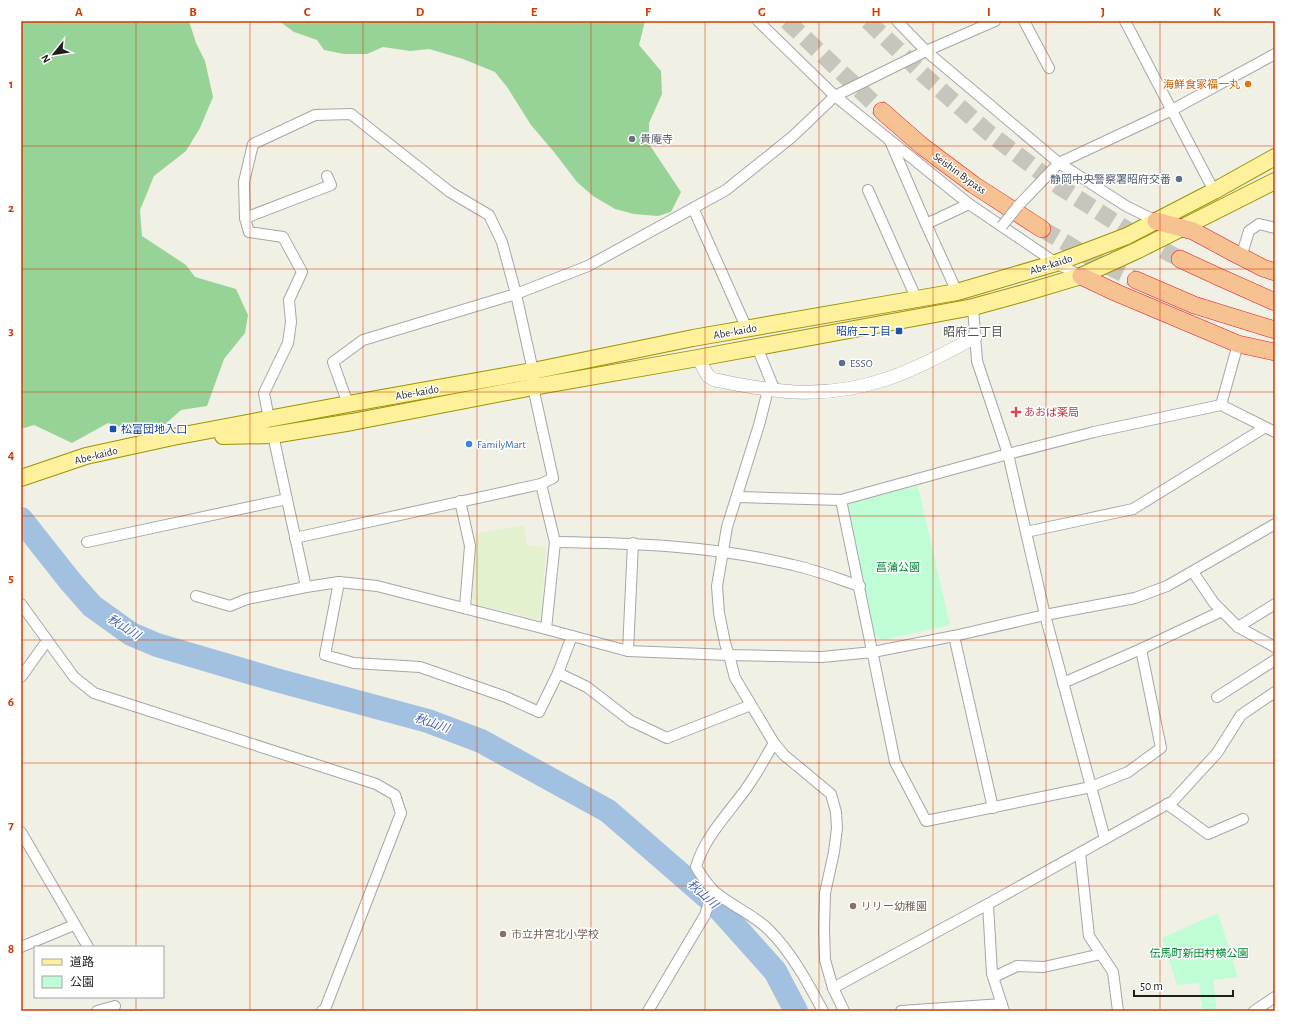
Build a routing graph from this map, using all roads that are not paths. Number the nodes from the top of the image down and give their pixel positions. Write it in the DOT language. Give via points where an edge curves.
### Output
graph roads {
  1 [pos="758,21"];
  2 [pos="897,21"];
  3 [pos="995,21"];
  4 [pos="1024,21"];
  5 [pos="1125,21"];
  6 [pos="926,51"];
  7 [pos="1275,54"];
  8 [pos="1049,68"];
  9 [pos="835,96"];
  10 [pos="1172,110"];
  11 [pos="882,111"];
  12 [pos="889,140"];
  13 [pos="1275,157"];
  14 [pos="1059,163"];
  15 [pos="327,176"];
  16 [pos="1275,181"];
  17 [pos="868,190"];
  18 [pos="1214,191"];
  19 [pos="968,204"];
  20 [pos="693,208"];
  21 [pos="245,218"];
  22 [pos="1156,221"];
  23 [pos="926,224"];
  24 [pos="1002,226"];
  25 [pos="1184,228"];
  26 [pos="1275,228"];
  27 [pos="1042,229"];
  28 [pos="1241,257"];
  29 [pos="1180,259"];
  30 [pos="1056,263"];
  31 [pos="1275,272"];
  32 [pos="1081,276"];
  33 [pos="1136,280"];
  34 [pos="957,292"];
  35 [pos="516,294"];
  36 [pos="917,300"];
  37 [pos="1275,302"];
  38 [pos="973,306"];
  39 [pos="747,329"];
  40 [pos="1275,330"];
  41 [pos="975,337"];
  42 [pos="1238,344"];
  43 [pos="757,347"];
  44 [pos="1275,352"];
  45 [pos="698,358"];
  46 [pos="533,379"];
  47 [pos="772,390"];
  48 [pos="348,404"];
  49 [pos="1220,405"];
  50 [pos="271,427"];
  51 [pos="1264,428"];
  52 [pos="1275,432"];
  53 [pos="1008,454"];
  54 [pos="21,478"];
  55 [pos="541,484"];
  56 [pos="737,497"];
  57 [pos="287,499"];
  58 [pos="841,500"];
  59 [pos="460,501"];
  60 [pos="1275,524"];
  61 [pos="1026,532"];
  62 [pos="295,538"];
  63 [pos="87,542"];
  64 [pos="555,542"];
  65 [pos="633,543"];
  66 [pos="722,551"];
  67 [pos="1193,572"];
  68 [pos="339,582"];
  69 [pos="860,586"];
  70 [pos="306,587"];
  71 [pos="196,596"];
  72 [pos="21,604"];
  73 [pos="1275,604"];
  74 [pos="465,608"];
  75 [pos="1222,611"];
  76 [pos="1045,615"];
  77 [pos="1238,627"];
  78 [pos="546,629"];
  79 [pos="572,636"];
  80 [pos="954,636"];
  81 [pos="47,641"];
  82 [pos="1275,647"];
  83 [pos="1141,649"];
  84 [pos="628,651"];
  85 [pos="873,652"];
  86 [pos="728,655"];
  87 [pos="1275,660"];
  88 [pos="558,674"];
  89 [pos="21,677"];
  90 [pos="1063,683"];
  91 [pos="1275,692"];
  92 [pos="1217,697"];
  93 [pos="751,705"];
  94 [pos="774,743"];
  95 [pos="1091,787"];
  96 [pos="1167,804"];
  97 [pos="992,808"];
  98 [pos="1243,819"];
  99 [pos="21,832"];
  100 [pos="1105,839"];
  101 [pos="1080,853"];
  102 [pos="713,890"];
  103 [pos="988,904"];
  104 [pos="74,925"];
  105 [pos="21,946"];
  106 [pos="87,946"];
  107 [pos="1101,954"];
  108 [pos="994,977"];
  109 [pos="833,988"];
  110 [pos="1275,998"];
  111 [pos="114,1005"];
  112 [pos="1003,1007"];
  113 [pos="96,1011"];
  114 [pos="322,1011"];
  115 [pos="648,1011"];
  116 [pos="823,1011"];
  117 [pos="844,1011"];
  118 [pos="901,1011"];
  119 [pos="1118,1011"];
  120 [pos="1254,1011"];
  1 -- 9 [label="street"];
  2 -- 6 [label="street"];
  3 -- 6 [label="street"];
  4 -- 8 [label="street"];
  5 -- 10 [label="street"];
  6 -- 9 [label="street"];
  6 -- 14 [label="street"];
  7 -- 10 [label="street"];
  9 -- 12 [label="street"];
  9 -- 20 [label="street" via="792,137 736,183"];
  10 -- 14 [label="street"];
  10 -- 18 [label="street"];
  11 -- 27 [label="highway, Seishin Bypass" via="922,146 974,185"];
  12 -- 19 [label="street"];
  12 -- 23 [label="street"];
  13 -- 18 [label="main road, Abe-kaido"];
  14 -- 22 [label="street" via="1126,206"];
  14 -- 24 [label="street, bridge"];
  15 -- 21 [label="street" via="331,185"];
  16 -- 25 [label="main road, Abe-kaido"];
  17 -- 36 [label="street"];
  18 -- 22 [label="main road, Abe-kaido"];
  19 -- 23 [label="street"];
  19 -- 24 [label="street"];
  20 -- 35 [label="street" via="588,266"];
  20 -- 39 [label="street"];
  21 -- 35 [label="street" via="244,182 253,144 315,116 351,114 450,192 488,216 502,242"];
  21 -- 50 [label="street" via="249,232 283,237 302,272 289,300 291,322 288,343 264,393"];
  22 -- 25 [label="highway"];
  22 -- 30 [label="main road, Abe-kaido" via="1127,236"];
  23 -- 34 [label="street"];
  24 -- 30 [label="street"];
  25 -- 28 [label="highway"];
  25 -- 32 [label="main road, Abe-kaido"];
  26 -- 28 [label="street" via="1259,224 1249,231"];
  28 -- 31 [label="highway"];
  29 -- 37 [label="highway"];
  30 -- 32 [label="street"];
  30 -- 34 [label="main road, Abe-kaido"];
  32 -- 38 [label="main road, Abe-kaido"];
  32 -- 42 [label="highway"];
  33 -- 40 [label="highway" via="1194,305"];
  34 -- 36 [label="main road, Abe-kaido"];
  35 -- 46 [label="street"];
  35 -- 48 [label="street" via="363,340 333,362"];
  36 -- 39 [label="main road, Abe-kaido"];
  38 -- 41 [label="street"];
  38 -- 43 [label="main road, Abe-kaido"];
  39 -- 46 [label="main road, Abe-kaido" via="693,338"];
  41 -- 47 [label="street" via="902,375 877,382 854,388 818,392"];
  41 -- 53 [label="street" via="977,361"];
  42 -- 44 [label="highway"];
  42 -- 49 [label="street"];
  43 -- 45 [label="main road, Abe-kaido"];
  43 -- 47 [label="street"];
  45 -- 46 [label="main road, Abe-kaido"];
  45 -- 47 [label="street" via="708,376 715,380"];
  46 -- 48 [label="main road, Abe-kaido"];
  46 -- 50 [label="main road, Abe-kaido" via="352,422"];
  46 -- 55 [label="street" via="553,478"];
  47 -- 56 [label="street"];
  48 -- 50 [label="main road, Abe-kaido"];
  49 -- 51 [label="street"];
  49 -- 53 [label="street" via="1094,432"];
  50 -- 54 [label="main road, Abe-kaido" via="172,437 86,456"];
  50 -- 57 [label="street"];
  51 -- 52 [label="street"];
  51 -- 61 [label="street" via="1132,509"];
  53 -- 58 [label="street"];
  53 -- 61 [label="street"];
  55 -- 59 [label="street"];
  55 -- 64 [label="street"];
  56 -- 58 [label="street"];
  56 -- 66 [label="street"];
  57 -- 62 [label="street"];
  57 -- 63 [label="street"];
  58 -- 69 [label="street"];
  59 -- 62 [label="street"];
  59 -- 74 [label="street" via="470,546"];
  60 -- 67 [label="street"];
  61 -- 76 [label="street"];
  62 -- 70 [label="street"];
  64 -- 65 [label="street"];
  64 -- 78 [label="street"];
  65 -- 66 [label="street"];
  65 -- 84 [label="street"];
  66 -- 69 [label="street" via="794,565"];
  66 -- 86 [label="street" via="717,586 719,613"];
  67 -- 75 [label="street"];
  67 -- 76 [label="street" via="1167,586 1135,598"];
  68 -- 70 [label="street"];
  68 -- 74 [label="street" via="377,586"];
  68 -- 88 [label="street" via="325,654 354,663 420,666 506,697 539,712"];
  69 -- 85 [label="street"];
  70 -- 71 [label="street" via="247,599 230,606"];
  72 -- 81 [label="street"];
  73 -- 77 [label="street"];
  74 -- 78 [label="street"];
  75 -- 77 [label="street"];
  75 -- 83 [label="street"];
  76 -- 80 [label="street"];
  76 -- 90 [label="street"];
  77 -- 82 [label="street"];
  78 -- 79 [label="street"];
  79 -- 84 [label="street"];
  79 -- 88 [label="street"];
  80 -- 85 [label="street"];
  80 -- 97 [label="street"];
  81 -- 89 [label="street"];
  81 -- 114 [label="street" via="74,677 94,693 376,784 395,795 401,813 325,1009"];
  83 -- 90 [label="street"];
  83 -- 95 [label="street" via="1161,748 1128,772"];
  84 -- 86 [label="street"];
  85 -- 86 [label="street" via="822,657"];
  85 -- 97 [label="street" via="895,762 926,821"];
  86 -- 93 [label="street" via="735,678"];
  87 -- 92 [label="street"];
  88 -- 93 [label="street" via="587,687 631,721 667,738"];
  90 -- 95 [label="street"];
  91 -- 96 [label="street" via="1241,715 1217,753 1173,801"];
  93 -- 94 [label="street"];
  94 -- 102 [label="street" via="750,783 709,838 698,858 696,867"];
  94 -- 109 [label="street" via="784,755 831,794 836,812 834,852 825,893 824,929 825,960"];
  95 -- 97 [label="street"];
  95 -- 100 [label="street"];
  96 -- 98 [label="street" via="1208,834"];
  96 -- 100 [label="street"];
  99 -- 104 [label="street"];
  100 -- 101 [label="street"];
  101 -- 103 [label="street"];
  101 -- 107 [label="street" via="1089,936"];
  102 -- 115 [label="street" via="705,915"];
  102 -- 116 [label="street" via="769,930 793,959"];
  103 -- 108 [label="street"];
  103 -- 109 [label="street"];
  104 -- 105 [label="street"];
  104 -- 106 [label="street"];
  107 -- 108 [label="street" via="1044,967 1017,966"];
  107 -- 119 [label="street" via="1112,972"];
  108 -- 112 [label="street"];
  109 -- 117 [label="street"];
  110 -- 120 [label="street"];
  111 -- 113 [label="street"];
  112 -- 118 [label="street"];
}
